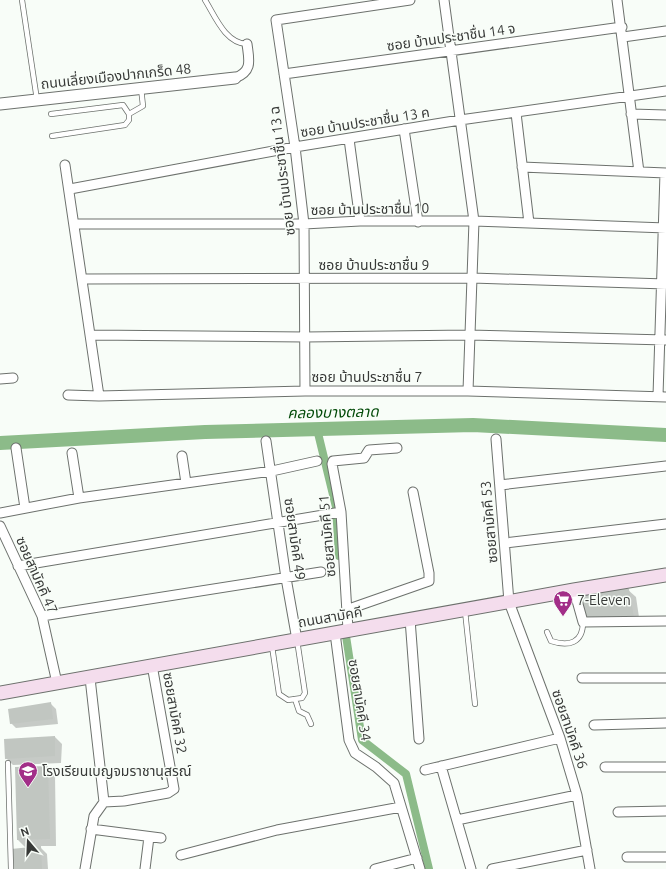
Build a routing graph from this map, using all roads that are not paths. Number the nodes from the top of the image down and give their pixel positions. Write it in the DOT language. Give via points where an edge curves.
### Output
graph roads {
  1 [pos="22,0"];
  2 [pos="205,0"];
  3 [pos="410,0"];
  4 [pos="444,0"];
  5 [pos="617,0"];
  6 [pos="622,27"];
  7 [pos="666,31"];
  8 [pos="623,37"];
  9 [pos="247,44"];
  10 [pos="450,52"];
  11 [pos="284,74"];
  12 [pos="235,78"];
  13 [pos="141,88"];
  14 [pos="666,91"];
  15 [pos="630,96"];
  16 [pos="37,100"];
  17 [pos="0,104"];
  18 [pos="516,113"];
  19 [pos="51,114"];
  20 [pos="129,114"];
  21 [pos="631,114"];
  22 [pos="666,115"];
  23 [pos="460,120"];
  24 [pos="404,129"];
  25 [pos="52,136"];
  26 [pos="349,139"];
  27 [pos="295,147"];
  28 [pos="65,165"];
  29 [pos="522,167"];
  30 [pos="638,172"];
  31 [pos="666,173"];
  32 [pos="70,189"];
  33 [pos="360,221"];
  34 [pos="474,221"];
  35 [pos="418,222"];
  36 [pos="529,223"];
  37 [pos="74,224"];
  38 [pos="304,224"];
  39 [pos="665,228"];
  40 [pos="472,278"];
  41 [pos="82,279"];
  42 [pos="304,279"];
  43 [pos="663,284"];
  44 [pos="90,334"];
  45 [pos="469,335"];
  46 [pos="305,337"];
  47 [pos="663,340"];
  48 [pos="13,378"];
  49 [pos="0,379"];
  50 [pos="305,391"];
  51 [pos="468,391"];
  52 [pos="68,395"];
  53 [pos="99,396"];
  54 [pos="662,397"];
  55 [pos="496,439"];
  56 [pos="266,441"];
  57 [pos="16,448"];
  58 [pos="397,448"];
  59 [pos="72,453"];
  60 [pos="182,456"];
  61 [pos="317,461"];
  62 [pos="666,466"];
  63 [pos="272,471"];
  64 [pos="186,483"];
  65 [pos="500,485"];
  66 [pos="413,492"];
  67 [pos="79,498"];
  68 [pos="25,508"];
  69 [pos="338,512"];
  70 [pos="0,513"];
  71 [pos="279,523"];
  72 [pos="666,524"];
  73 [pos="0,526"];
  74 [pos="505,542"];
  75 [pos="18,566"];
  76 [pos="322,572"];
  77 [pos="666,575"];
  78 [pos="286,578"];
  79 [pos="574,590"];
  80 [pos="509,602"];
  81 [pos="346,610"];
  82 [pos="465,610"];
  83 [pos="42,616"];
  84 [pos="410,619"];
  85 [pos="666,621"];
  86 [pos="583,622"];
  87 [pos="348,630"];
  88 [pos="548,632"];
  89 [pos="335,633"];
  90 [pos="297,640"];
  91 [pos="272,645"];
  92 [pos="152,665"];
  93 [pos="90,678"];
  94 [pos="582,678"];
  95 [pos="666,678"];
  96 [pos="57,683"];
  97 [pos="0,693"];
  98 [pos="295,699"];
  99 [pos="475,704"];
  100 [pos="666,723"];
  101 [pos="311,724"];
  102 [pos="594,724"];
  103 [pos="560,738"];
  104 [pos="419,739"];
  105 [pos="8,763"];
  106 [pos="441,766"];
  107 [pos="605,767"];
  108 [pos="666,767"];
  109 [pos="425,770"];
  110 [pos="577,795"];
  111 [pos="104,802"];
  112 [pos="401,807"];
  113 [pos="618,812"];
  114 [pos="666,812"];
  115 [pos="457,820"];
  116 [pos="91,829"];
  117 [pos="149,837"];
  118 [pos="161,838"];
  119 [pos="587,850"];
  120 [pos="181,855"];
  121 [pos="627,857"];
  122 [pos="666,857"];
  123 [pos="417,858"];
  124 [pos="11,869"];
  125 [pos="84,869"];
  126 [pos="145,869"];
  127 [pos="375,869"];
  128 [pos="420,869"];
  129 [pos="471,869"];
  130 [pos="492,869"];
  131 [pos="590,869"];
  1 -- 16 [label="lane"];
  2 -- 9 [label="lane" via="230,37 238,44"];
  3 -- 11 [label="street, ซอย บ้านประชาชื่น 13 ฉ" via="276,20"];
  4 -- 10 [label="street"];
  5 -- 6 [label="street"];
  6 -- 8 [label="street"];
  6 -- 10 [label="street, ซอย บ้านประชาชื่น 14 จ"];
  7 -- 8 [label="street"];
  8 -- 15 [label="street"];
  9 -- 12 [label="street" via="247,70 244,75"];
  10 -- 11 [label="street, ซอย บ้านประชาชื่น 14 จ"];
  10 -- 23 [label="street"];
  11 -- 27 [label="street, ซอย บ้านประชาชื่น 13 ฉ"];
  12 -- 13 [label="street, ถนนเลี่ยงเมืองปากเกร็ด 48"];
  13 -- 16 [label="street, ถนนเลี่ยงเมืองปากเกร็ด 48"];
  13 -- 20 [label="lane" via="142,106"];
  14 -- 15 [label="street, ซอย บ้านประชาชื่น 13 ค"];
  15 -- 18 [label="street, ซอย บ้านประชาชื่น 13 ค"];
  15 -- 21 [label="street"];
  16 -- 17 [label="street, ถนนเลี่ยงเมืองปากเกร็ด 48"];
  18 -- 23 [label="street, ซอย บ้านประชาชื่น 13 ค"];
  18 -- 29 [label="street"];
  19 -- 20 [label="lane" via="123,105"];
  20 -- 25 [label="lane" via="129,120 125,125"];
  21 -- 22 [label="street"];
  21 -- 30 [label="street"];
  23 -- 24 [label="street, ซอย บ้านประชาชื่น 13 ค"];
  23 -- 34 [label="street"];
  24 -- 26 [label="street, ซอย บ้านประชาชื่น 13 ค"];
  24 -- 35 [label="street"];
  26 -- 27 [label="street, ซอย บ้านประชาชื่น 13 ค"];
  26 -- 33 [label="street"];
  27 -- 32 [label="street, ซอย บ้านประชาชื่น 13 ค"];
  27 -- 38 [label="street, ซอย บ้านประชาชื่น 13 ฉ"];
  28 -- 32 [label="street"];
  29 -- 30 [label="street"];
  29 -- 36 [label="street"];
  30 -- 31 [label="street"];
  31 -- 39 [label="street"];
  32 -- 37 [label="street"];
  33 -- 35 [label="street, ซอย บ้านประชาชื่น 10"];
  33 -- 38 [label="street, ซอย บ้านประชาชื่น 10"];
  34 -- 35 [label="street, ซอย บ้านประชาชื่น 10"];
  34 -- 36 [label="street, ซอย บ้านประชาชื่น 10"];
  34 -- 40 [label="street"];
  36 -- 39 [label="street, ซอย บ้านประชาชื่น 10"];
  37 -- 38 [label="street, ซอย บ้านประชาชื่น 10"];
  37 -- 41 [label="street"];
  38 -- 42 [label="street, ซอย บ้านประชาชื่น 13 ฉ"];
  39 -- 43 [label="street"];
  40 -- 42 [label="street, ซอย บ้านประชาชื่น 9"];
  40 -- 43 [label="street, ซอย บ้านประชาชื่น 9"];
  40 -- 45 [label="street"];
  41 -- 42 [label="street, ซอย บ้านประชาชื่น 9"];
  41 -- 44 [label="street"];
  42 -- 46 [label="street, ซอย บ้านประชาชื่น 13 ฉ"];
  43 -- 47 [label="street"];
  44 -- 46 [label="street"];
  44 -- 53 [label="street"];
  45 -- 46 [label="street"];
  45 -- 47 [label="street"];
  45 -- 51 [label="street"];
  46 -- 50 [label="street, ซอย บ้านประชาชื่น 13 ฉ"];
  47 -- 54 [label="street"];
  48 -- 49 [label="street"];
  50 -- 51 [label="street, ซอย บ้านประชาชื่น 7"];
  50 -- 53 [label="street, ซอย บ้านประชาชื่น 7"];
  51 -- 54 [label="street, ซอย บ้านประชาชื่น 7"];
  52 -- 53 [label="street, ซอย บ้านประชาชื่น 7"];
  55 -- 65 [label="street, ซอยสามัคคี 53"];
  56 -- 63 [label="street, ซอยสามัคคี 49"];
  57 -- 68 [label="street"];
  58 -- 69 [label="street, ซอยสามัคคี 51" via="369,450 364,458 338,459 333,462"];
  59 -- 67 [label="street"];
  60 -- 64 [label="street"];
  61 -- 63 [label="street"];
  62 -- 65 [label="street"];
  63 -- 64 [label="street"];
  63 -- 71 [label="street, ซอยสามัคคี 49"];
  64 -- 67 [label="street"];
  65 -- 74 [label="street, ซอยสามัคคี 53"];
  66 -- 81 [label="street" via="429,581"];
  67 -- 68 [label="street"];
  68 -- 70 [label="street"];
  69 -- 71 [label="street"];
  69 -- 81 [label="street, ซอยสามัคคี 51"];
  71 -- 75 [label="street"];
  71 -- 78 [label="street, ซอยสามัคคี 49"];
  72 -- 74 [label="street"];
  73 -- 75 [label="street, ซอยสามัคคี 47"];
  74 -- 80 [label="street, ซอยสามัคคี 53"];
  75 -- 83 [label="street, ซอยสามัคคี 47"];
  76 -- 78 [label="street"];
  77 -- 79 [label="main road, ถนนสามัคคี"];
  78 -- 83 [label="street"];
  78 -- 90 [label="street, ซอยสามัคคี 49"];
  79 -- 80 [label="main road, ถนนสามัคคี"];
  79 -- 86 [label="street"];
  80 -- 82 [label="main road, ถนนสามัคคี"];
  80 -- 103 [label="street, ซอยสามัคคี 36"];
  81 -- 87 [label="street, ซอยสามัคคี 51"];
  82 -- 84 [label="main road, ถนนสามัคคี"];
  82 -- 99 [label="lane"];
  83 -- 96 [label="street, ซอยสามัคคี 47"];
  84 -- 87 [label="main road, ถนนสามัคคี"];
  84 -- 104 [label="street"];
  85 -- 86 [label="street"];
  86 -- 88 [label="lane" via="583,633 572,642 551,641"];
  87 -- 89 [label="main road, ถนนสามัคคี"];
  89 -- 90 [label="main road, ถนนสามัคคี"];
  89 -- 112 [label="street, ซอยสามัคคี 34" via="349,740 355,753 394,783"];
  90 -- 91 [label="main road, ถนนสามัคคี"];
  90 -- 98 [label="lane" via="305,693 302,698"];
  91 -- 92 [label="main road, ถนนสามัคคี"];
  91 -- 98 [label="lane" via="279,694 288,700"];
  92 -- 93 [label="main road, ถนนสามัคคี"];
  92 -- 111 [label="street, ซอยสามัคคี 32" via="174,789 124,801"];
  93 -- 96 [label="main road, ถนนสามัคคี"];
  93 -- 111 [label="street"];
  94 -- 95 [label="street"];
  96 -- 97 [label="main road, ถนนสามัคคี"];
  98 -- 101 [label="lane" via="299,711 307,715"];
  100 -- 102 [label="street"];
  103 -- 106 [label="street"];
  103 -- 110 [label="street, ซอยสามัคคี 36"];
  105 -- 124 [label="lane"];
  106 -- 109 [label="street"];
  106 -- 115 [label="street"];
  107 -- 108 [label="street"];
  110 -- 115 [label="street"];
  110 -- 119 [label="street, ซอยสามัคคี 36"];
  111 -- 116 [label="street" via="94,816"];
  112 -- 120 [label="street" via="277,830"];
  112 -- 123 [label="street, ซอยสามัคคี 34"];
  113 -- 114 [label="street"];
  115 -- 129 [label="street"];
  116 -- 117 [label="street"];
  116 -- 125 [label="street"];
  117 -- 118 [label="street"];
  117 -- 126 [label="street"];
  119 -- 130 [label="street"];
  119 -- 131 [label="street, ซอยสามัคคี 36"];
  121 -- 122 [label="street"];
  123 -- 127 [label="street"];
  123 -- 128 [label="street, ซอยสามัคคี 34"];
}
